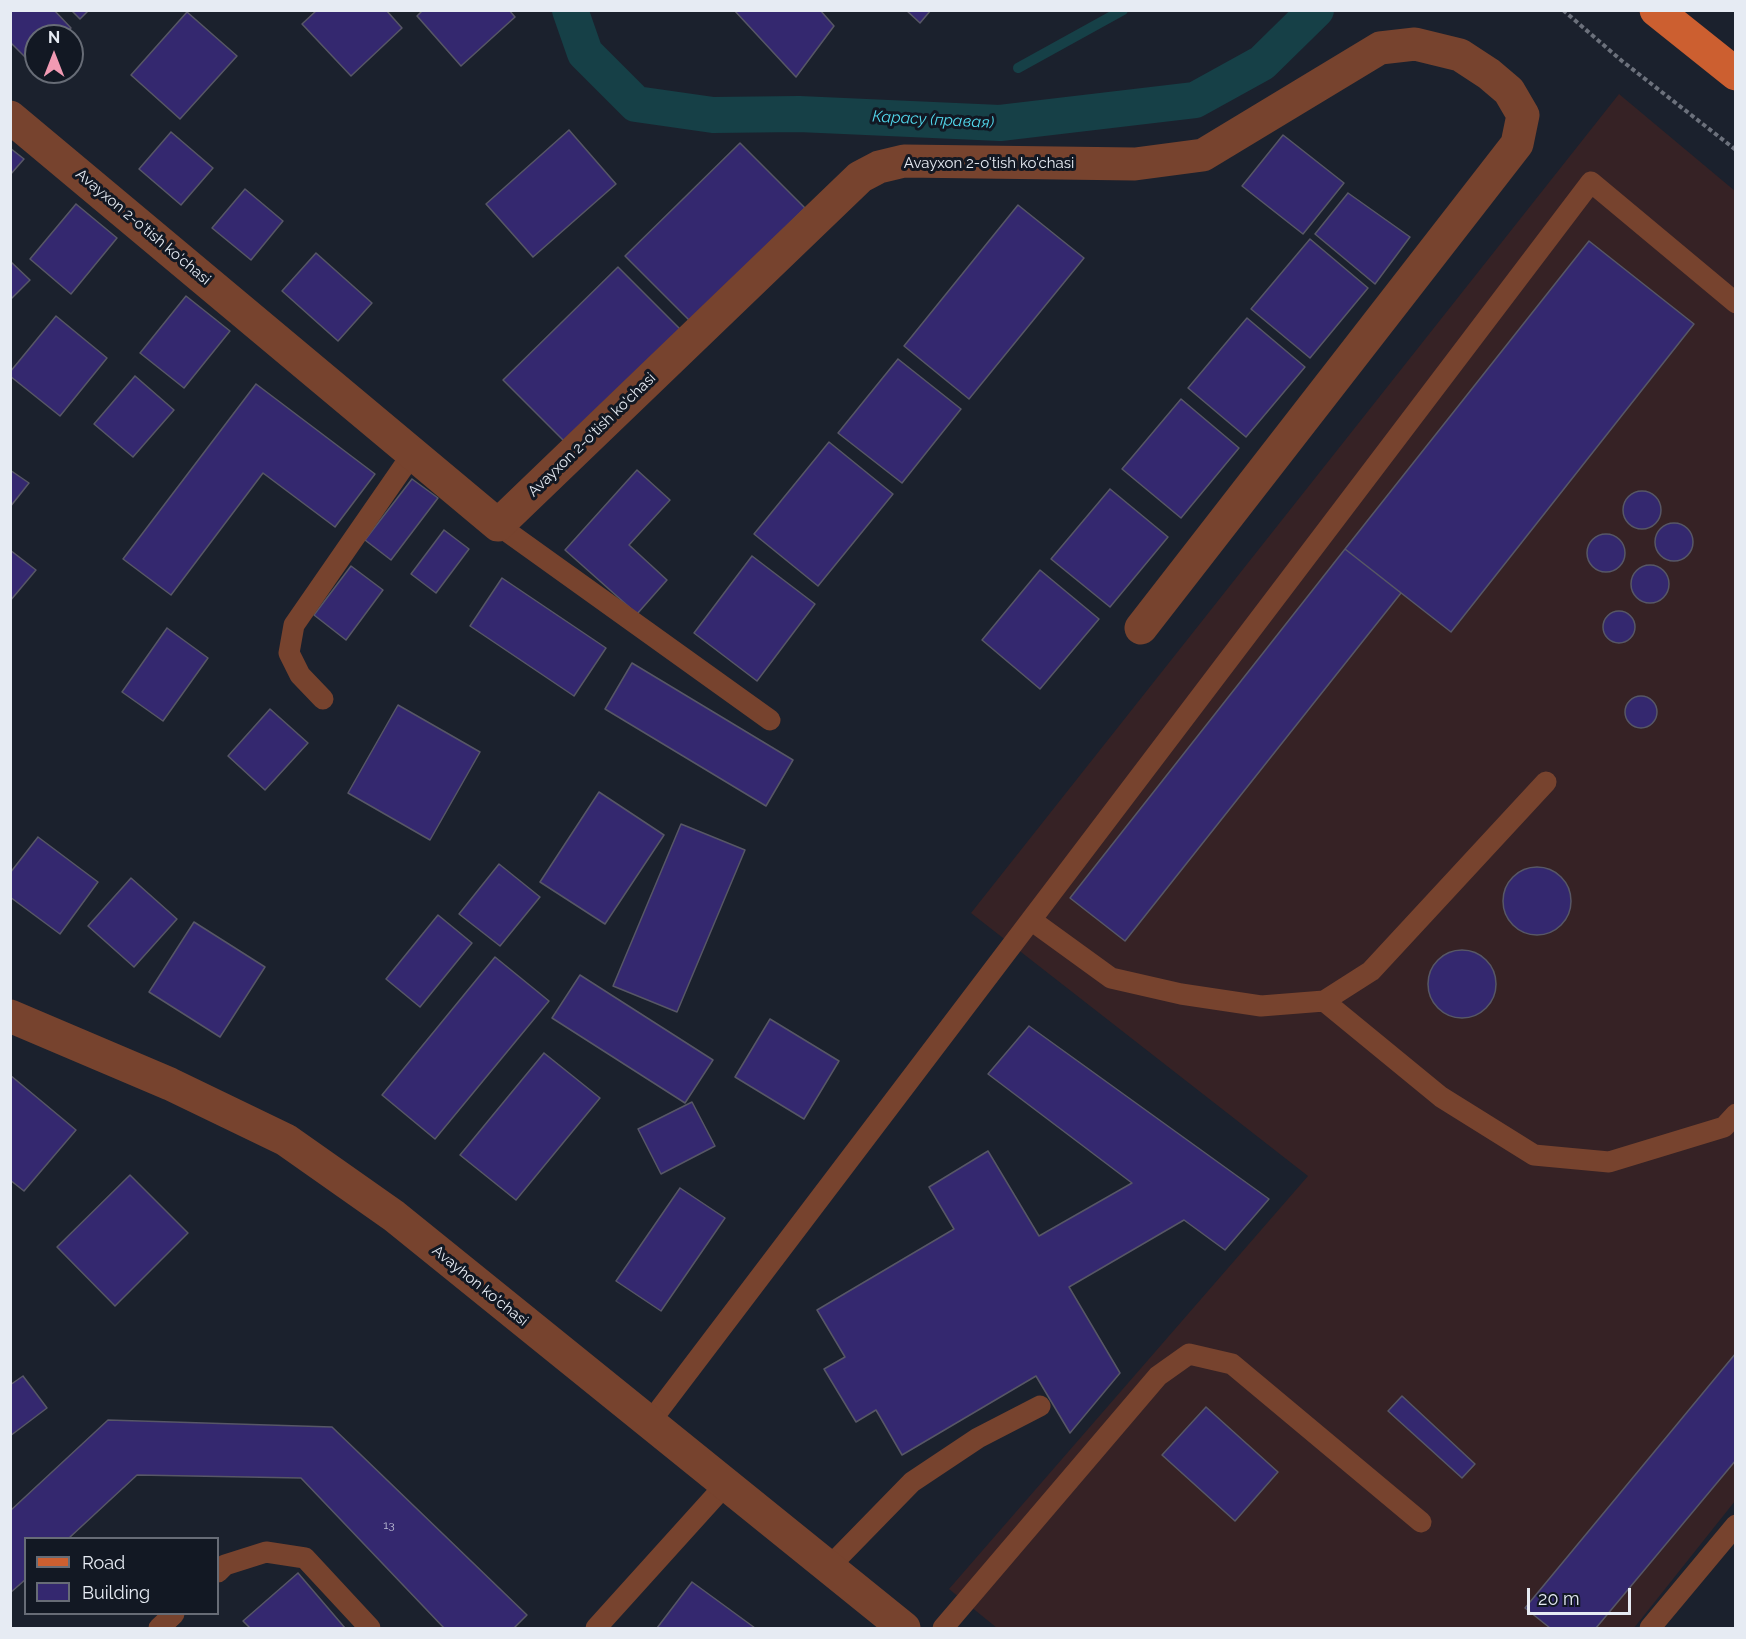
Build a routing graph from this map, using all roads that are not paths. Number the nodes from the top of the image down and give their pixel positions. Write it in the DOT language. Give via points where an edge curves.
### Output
graph roads {
  1 [pos="1656,10"];
  2 [pos="1736,74"];
  3 [pos="10,117"];
  4 [pos="1736,303"];
  5 [pos="413,453"];
  6 [pos="498,525"];
  7 [pos="1141,628"];
  8 [pos="323,699"];
  9 [pos="770,720"];
  10 [pos="1546,782"];
  11 [pos="1031,920"];
  12 [pos="1324,1001"];
  13 [pos="10,1016"];
  14 [pos="1736,1114"];
  15 [pos="1040,1406"];
  16 [pos="650,1422"];
  17 [pos="727,1484"];
  18 [pos="1421,1522"];
  19 [pos="1736,1525"];
  20 [pos="829,1567"];
  21 [pos="219,1571"];
  22 [pos="173,1615"];
  23 [pos="159,1629"];
  24 [pos="370,1629"];
  25 [pos="596,1629"];
  26 [pos="904,1629"];
  27 [pos="943,1629"];
  28 [pos="1650,1629"];
  1 -- 2 [label="main road"];
  3 -- 5 [label="street, Avayxon 2-o'tish ko'chasi"];
  4 -- 11 [label="lane" via="1592,182"];
  5 -- 6 [label="street, Avayxon 2-o'tish ko'chasi"];
  5 -- 8 [label="lane" via="294,625 289,653 300,675"];
  6 -- 7 [label="street, Avayxon 2-o'tish ko'chasi" via="860,177 879,167 904,161 1135,164 1203,155 1380,48 1415,44 1460,55 1509,91 1522,115 1517,144"];
  6 -- 9 [label="lane"];
  10 -- 12 [label="lane" via="1371,971"];
  11 -- 12 [label="lane" via="1111,978 1261,1006"];
  11 -- 16 [label="lane"];
  12 -- 14 [label="lane" via="1441,1097 1534,1155 1609,1162 1724,1127"];
  13 -- 16 [label="street, Avayhon ko'chasi" via="199,1097 286,1140 394,1216"];
  15 -- 20 [label="lane" via="978,1438 912,1482"];
  16 -- 17 [label="street, Avayhon ko'chasi"];
  17 -- 20 [label="street, Avayhon ko'chasi"];
  17 -- 25 [label="lane"];
  18 -- 27 [label="lane" via="1232,1364 1189,1354 1158,1376"];
  19 -- 28 [label="lane"];
  20 -- 26 [label="street, Avayhon ko'chasi"];
  21 -- 24 [label="lane" via="225,1564 266,1552 305,1558"];
  22 -- 23 [label="lane"];
}
